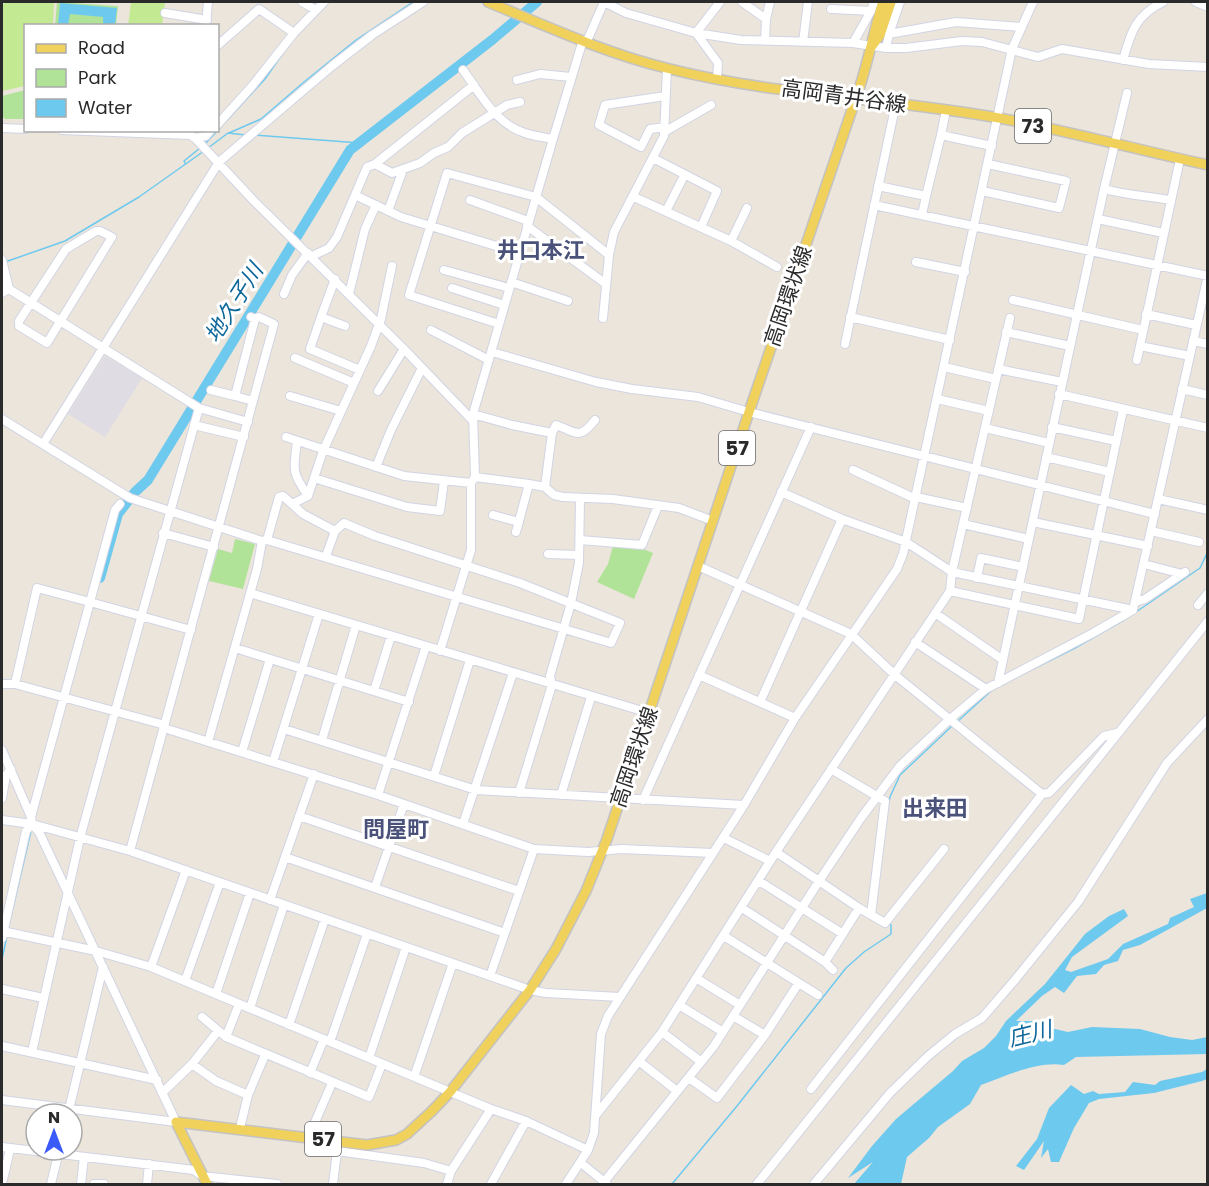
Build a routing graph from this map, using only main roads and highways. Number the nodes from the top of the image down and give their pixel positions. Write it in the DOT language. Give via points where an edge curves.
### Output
graph roads {
  1 [pos="488,2"];
  2 [pos="883,2"];
  3 [pos="891,2"];
  4 [pos="881,34"];
  5 [pos="856,99"];
  6 [pos="1208,165"];
  7 [pos="204,1182"];
  1 -- 5 [label="main road, 高岡青井谷線 / 73" via="667,69"];
  2 -- 4 [label="main road, 高岡環状線 / 57"];
  3 -- 4 [label="main road, 高岡環状線 / 57"];
  4 -- 5 [label="main road, 高岡環状線 / 57" via="872,46"];
  5 -- 6 [label="main road, 高岡青井谷線 / 73" via="999,118"];
  5 -- 7 [label="main road, 高岡環状線 / 57" via="602,852 556,949 530,990 450,1092 407,1134 367,1145 176,1122"];
}
